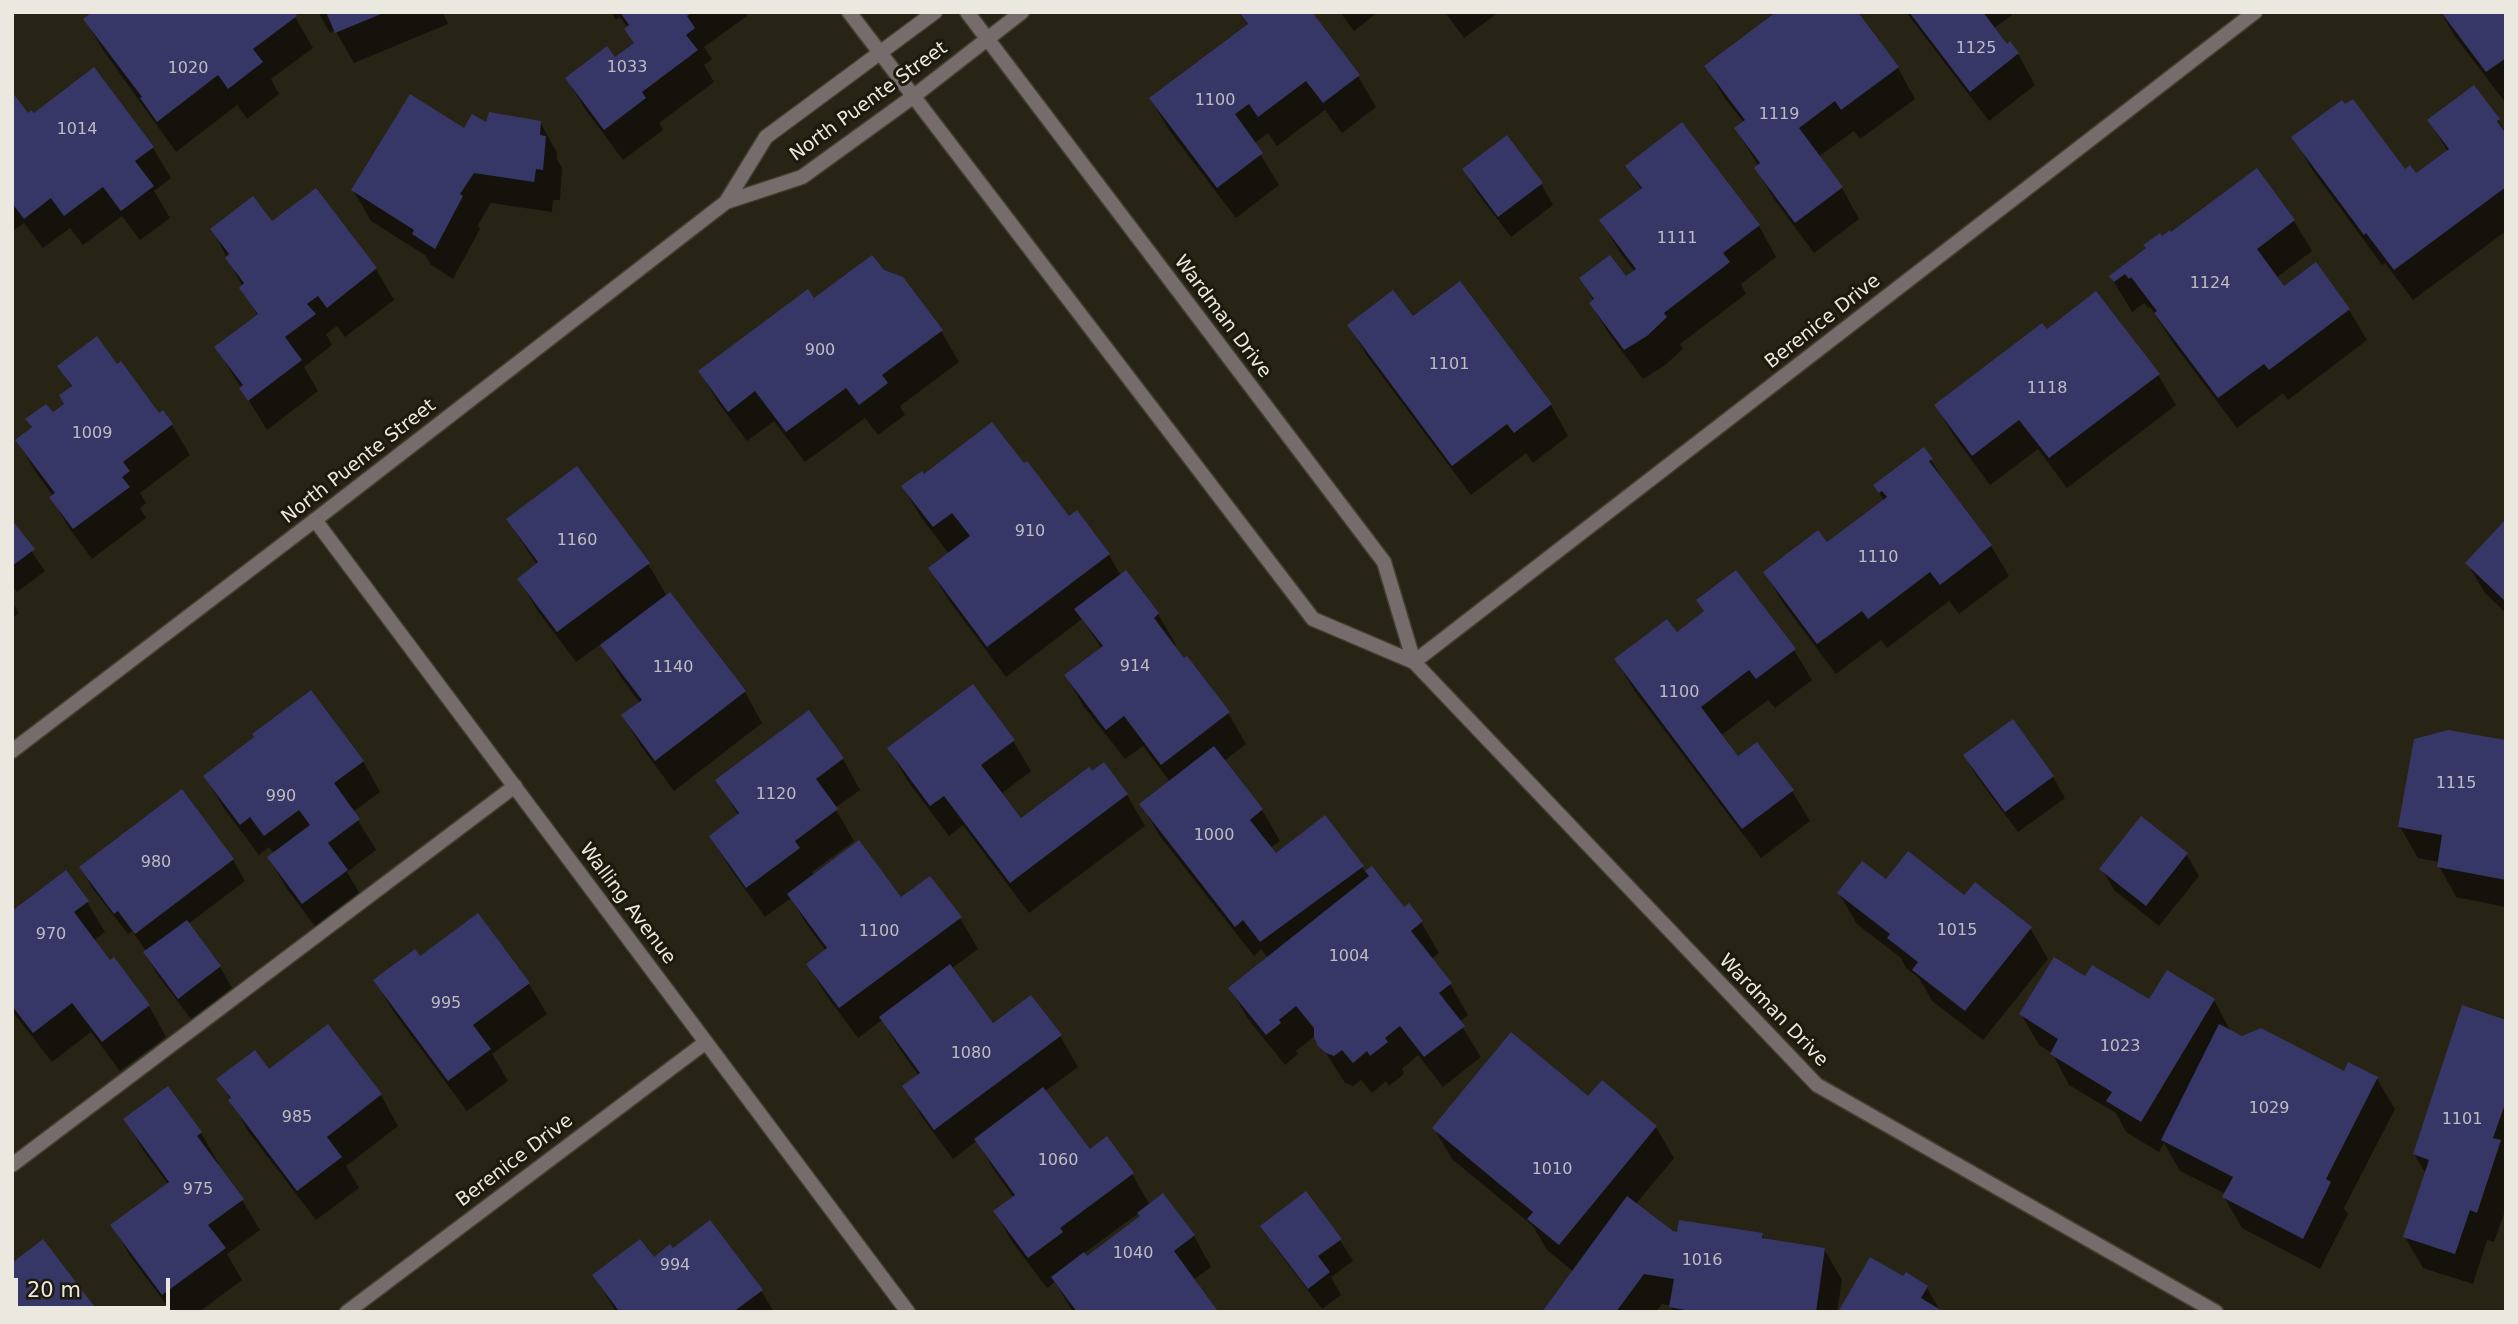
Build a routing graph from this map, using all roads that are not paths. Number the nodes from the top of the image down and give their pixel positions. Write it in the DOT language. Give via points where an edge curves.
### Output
graph roads {
  1 [pos="849,12"];
  2 [pos="935,12"];
  3 [pos="967,12"];
  4 [pos="1022,12"];
  5 [pos="2255,12"];
  6 [pos="986,38"];
  7 [pos="880,53"];
  8 [pos="914,96"];
  9 [pos="726,202"];
  10 [pos="316,520"];
  11 [pos="1414,662"];
  12 [pos="12,751"];
  13 [pos="515,786"];
  14 [pos="706,1042"];
  15 [pos="12,1165"];
  16 [pos="347,1312"];
  17 [pos="908,1312"];
  18 [pos="2216,1312"];
  1 -- 7 [label="street, Wardman Drive"];
  2 -- 7 [label="street, North Puente Street"];
  3 -- 6 [label="street, Wardman Drive"];
  4 -- 6 [label="street, North Puente Street"];
  5 -- 11 [label="street, Berenice Drive"];
  6 -- 8 [label="street, North Puente Street"];
  6 -- 11 [label="street, Wardman Drive" via="1384,562"];
  7 -- 8 [label="street, Wardman Drive"];
  7 -- 9 [label="street, North Puente Street" via="766,137"];
  8 -- 9 [label="street, North Puente Street" via="802,177"];
  8 -- 11 [label="street, Wardman Drive" via="1312,619"];
  9 -- 10 [label="street, North Puente Street"];
  10 -- 12 [label="street, North Puente Street"];
  10 -- 13 [label="street, Walling Avenue"];
  11 -- 18 [label="street, Wardman Drive" via="1817,1085"];
  13 -- 14 [label="street, Walling Avenue"];
  13 -- 15 [label="street"];
  14 -- 16 [label="street, Berenice Drive"];
  14 -- 17 [label="street, Walling Avenue"];
}
